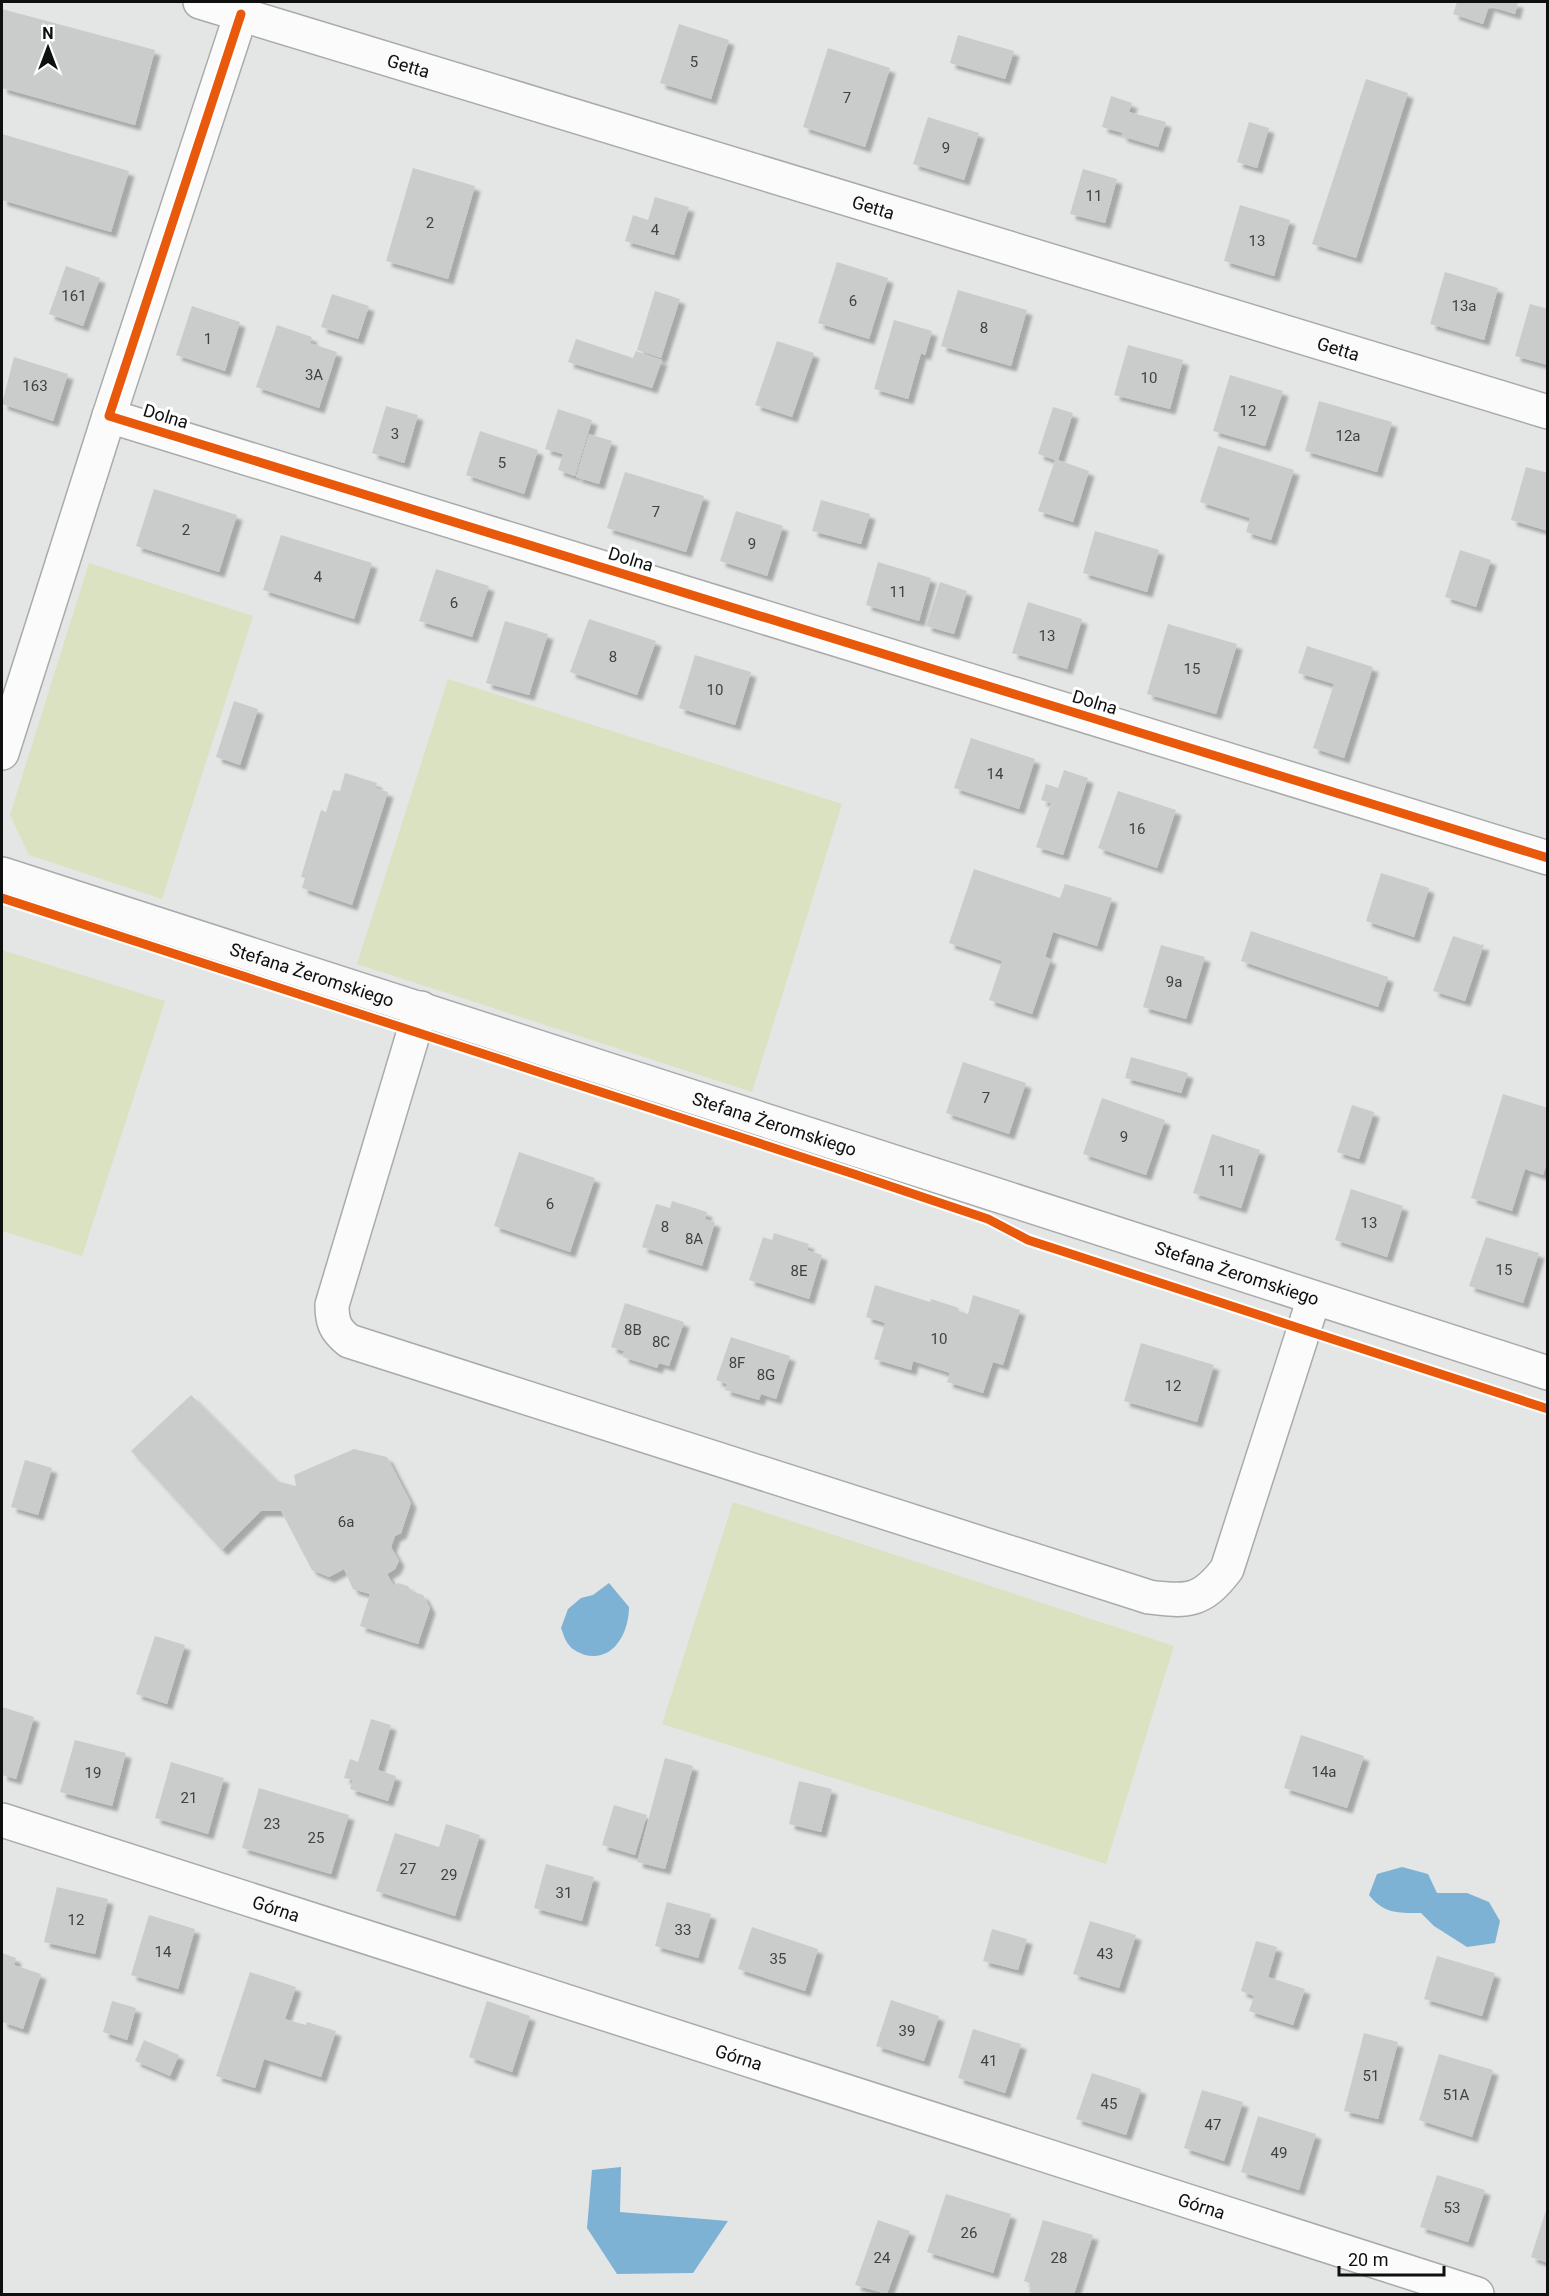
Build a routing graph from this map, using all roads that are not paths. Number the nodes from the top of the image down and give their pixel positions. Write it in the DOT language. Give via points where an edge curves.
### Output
graph roads {
  1 [pos="200,2"];
  2 [pos="241,14"];
  3 [pos="1548,412"];
  4 [pos="109,416"];
  5 [pos="2,753"];
  6 [pos="1548,858"];
  7 [pos="2,874"];
  8 [pos="421,1008"];
  9 [pos="1314,1298"];
  10 [pos="1548,1373"];
  11 [pos="2,1820"];
  12 [pos="1477,2295"];
  1 -- 2 [label="street, Getta"];
  2 -- 3 [label="street, Getta"];
  2 -- 4 [label="street"];
  4 -- 5 [label="street"];
  4 -- 6 [label="street, Dolna"];
  7 -- 8 [label="street, Stefana Żeromskiego"];
  8 -- 9 [label="street, Stefana Żeromskiego"];
  8 -- 9 [label="street" via="332,1305 337,1331 349,1341 382,1352 1149,1597 1171,1600 1196,1598 1212,1588 1227,1569"];
  9 -- 10 [label="street, Stefana Żeromskiego"];
  11 -- 12 [label="street, Górna"];
}
